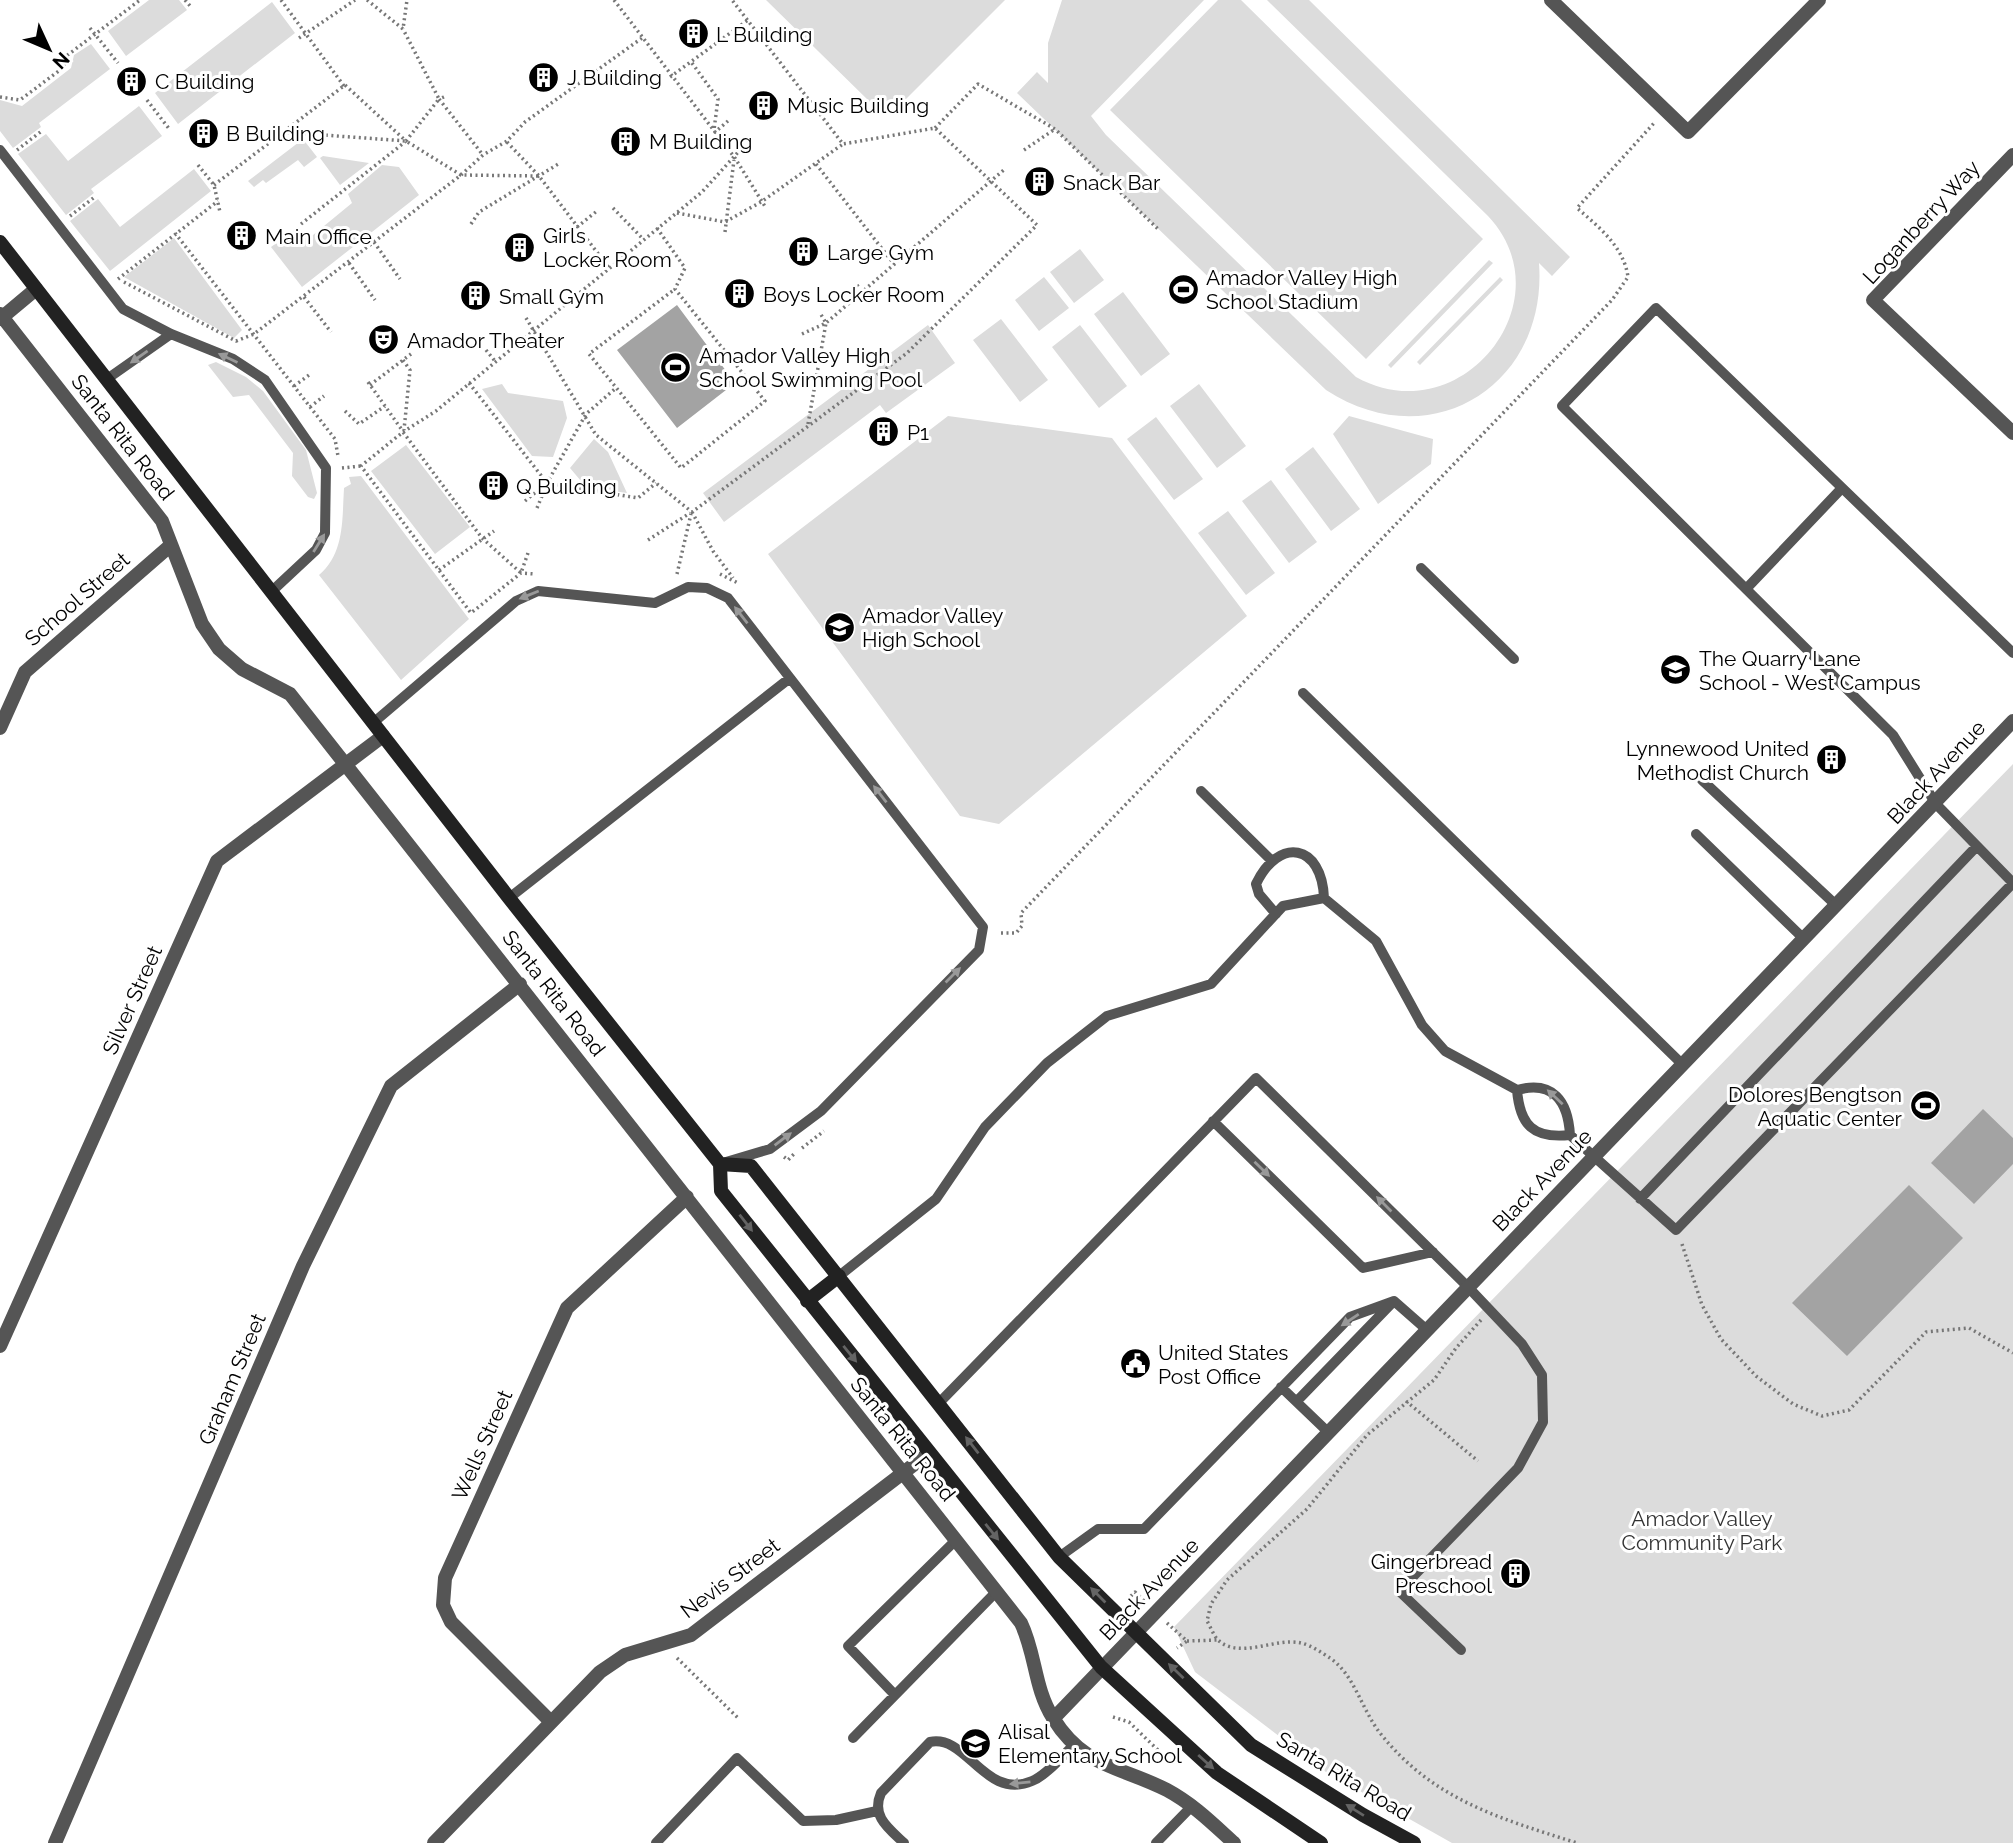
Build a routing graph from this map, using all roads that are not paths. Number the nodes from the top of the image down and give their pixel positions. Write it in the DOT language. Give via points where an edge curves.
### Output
graph roads {
  1 [pos="1551,0"];
  2 [pos="1819,0"];
  3 [pos="0,150"];
  4 [pos="2013,155"];
  5 [pos="0,242"];
  6 [pos="36,289"];
  7 [pos="1,316"];
  8 [pos="171,334"];
  9 [pos="107,379"];
  10 [pos="2013,433"];
  11 [pos="1842,488"];
  12 [pos="171,545"];
  13 [pos="1421,568"];
  14 [pos="1745,589"];
  15 [pos="271,592"];
  16 [pos="2013,653"];
  17 [pos="1514,659"];
  18 [pos="790,678"];
  19 [pos="1303,693"];
  20 [pos="2013,721"];
  21 [pos="373,723"];
  22 [pos="0,728"];
  23 [pos="383,736"];
  24 [pos="346,764"];
  25 [pos="1702,780"];
  26 [pos="1201,791"];
  27 [pos="1936,804"];
  28 [pos="1696,834"];
  29 [pos="1977,846"];
  30 [pos="1272,861"];
  31 [pos="2013,883"];
  32 [pos="509,898"];
  33 [pos="1324,898"];
  34 [pos="1836,906"];
  35 [pos="1276,914"];
  36 [pos="1804,939"];
  37 [pos="520,984"];
  38 [pos="1682,1064"];
  39 [pos="1517,1090"];
  40 [pos="1213,1121"];
  41 [pos="1570,1135"];
  42 [pos="1594,1156"];
  43 [pos="720,1164"];
  44 [pos="687,1197"];
  45 [pos="1640,1199"];
  46 [pos="1433,1252"];
  47 [pos="839,1276"];
  48 [pos="1468,1287"];
  49 [pos="807,1301"];
  50 [pos="1394,1301"];
  51 [pos="1427,1329"];
  52 [pos="0,1346"];
  53 [pos="1282,1387"];
  54 [pos="1297,1401"];
  55 [pos="939,1403"];
  56 [pos="1329,1433"];
  57 [pos="929,1452"];
  58 [pos="902,1472"];
  59 [pos="956,1540"];
  60 [pos="1059,1557"];
  61 [pos="996,1592"];
  62 [pos="1137,1634"];
  63 [pos="1461,1650"];
  64 [pos="1101,1667"];
  65 [pos="895,1695"];
  66 [pos="1053,1719"];
  67 [pos="550,1721"];
  68 [pos="853,1738"];
  69 [pos="1074,1745"];
  70 [pos="1193,1805"];
  71 [pos="877,1811"];
  72 [pos="55,1843"];
  73 [pos="434,1843"];
  74 [pos="656,1843"];
  75 [pos="904,1843"];
  76 [pos="1156,1843"];
  77 [pos="1234,1843"];
  78 [pos="1321,1843"];
  79 [pos="1414,1843"];
  1 -- 2 [label="street" via="1688,132"];
  3 -- 8 [label="lane" via="122,309"];
  4 -- 10 [label="street, Loganberry Way" via="1872,300"];
  5 -- 6 [label="main road, Santa Rita Road"];
  6 -- 7 [label="street"];
  6 -- 9 [label="main road, Santa Rita Road"];
  7 -- 12 [label="street, Santa Rita Road" via="162,521"];
  8 -- 9 [label="lane, one-way"];
  15 -- 8 [label="lane, one-way" via="316,550 325,533 326,468 265,380 233,359"];
  9 -- 15 [label="main road, Santa Rita Road"];
  11 -- 14 [label="lane"];
  11 -- 14 [label="lane" via="1656,308 1562,406"];
  11 -- 16 [label="lane"];
  12 -- 22 [label="street, School Street" via="25,672"];
  12 -- 24 [label="street, Santa Rita Road" via="202,624 219,649 242,669 290,694"];
  13 -- 17 [label="lane"];
  14 -- 27 [label="lane" via="1893,735"];
  15 -- 21 [label="main road, Santa Rita Road"];
  18 -- 21 [label="lane, one-way" via="728,598 707,588 688,587 655,603 538,591 516,601"];
  18 -- 32 [label="lane"];
  43 -- 18 [label="lane, one-way" via="770,1149 821,1111 979,950 984,927"];
  19 -- 38 [label="lane"];
  20 -- 27 [label="street, Black Avenue"];
  21 -- 23 [label="main road, Santa Rita Road"];
  23 -- 24 [label="street, Silver Street"];
  23 -- 32 [label="main road, Santa Rita Road"];
  24 -- 37 [label="street, Santa Rita Road"];
  24 -- 52 [label="street, Silver Street" via="217,861"];
  25 -- 34 [label="lane"];
  26 -- 30 [label="lane"];
  27 -- 29 [label="lane"];
  27 -- 34 [label="street, Black Avenue"];
  28 -- 36 [label="lane"];
  29 -- 31 [label="lane"];
  29 -- 45 [label="lane"];
  30 -- 33 [label="lane" via="1290,852 1308,857 1324,877"];
  30 -- 35 [label="lane" via="1256,884"];
  31 -- 45 [label="lane" via="1676,1230"];
  32 -- 43 [label="main road, Santa Rita Road"];
  33 -- 35 [label="lane" via="1283,906"];
  33 -- 39 [label="lane" via="1376,941 1422,1025 1445,1051"];
  34 -- 36 [label="street, Black Avenue"];
  35 -- 47 [label="lane" via="1211,984 1107,1016 1047,1063 985,1127 936,1199"];
  36 -- 38 [label="street, Black Avenue"];
  37 -- 44 [label="street, Santa Rita Road"];
  37 -- 72 [label="street, Graham Street" via="391,1086 303,1266"];
  38 -- 42 [label="street, Black Avenue"];
  39 -- 41 [label="lane" via="1519,1111 1530,1128 1552,1137"];
  41 -- 39 [label="lane, one-way" via="1569,1113 1560,1100 1544,1088"];
  40 -- 46 [label="lane, one-way" via="1363,1268"];
  46 -- 40 [label="lane, one-way" via="1256,1078"];
  40 -- 55 [label="lane"];
  41 -- 42 [label="lane"];
  42 -- 45 [label="lane"];
  42 -- 48 [label="street, Black Avenue"];
  43 -- 47 [label="main road, Santa Rita Road" via="751,1166"];
  43 -- 49 [label="main road, Santa Rita Road, one-way" via="721,1191"];
  44 -- 58 [label="street, Santa Rita Road"];
  44 -- 67 [label="street, Wells Street" via="567,1308 445,1578 443,1605 451,1622"];
  46 -- 48 [label="lane"];
  47 -- 49 [label="main road"];
  47 -- 55 [label="main road, Santa Rita Road"];
  48 -- 51 [label="street, Black Avenue"];
  48 -- 63 [label="lane" via="1522,1344 1542,1375 1543,1422 1518,1468 1399,1591"];
  49 -- 57 [label="main road, Santa Rita Road, one-way"];
  50 -- 51 [label="lane"];
  50 -- 53 [label="lane, one-way" via="1350,1317"];
  50 -- 54 [label="lane"];
  51 -- 56 [label="street, Black Avenue"];
  53 -- 54 [label="lane"];
  53 -- 60 [label="lane" via="1144,1529 1098,1529"];
  54 -- 56 [label="lane"];
  60 -- 55 [label="main road, Santa Rita Road, one-way"];
  56 -- 62 [label="street, Black Avenue"];
  57 -- 58 [label="street, Nevis Street"];
  57 -- 64 [label="main road, Santa Rita Road, one-way"];
  58 -- 59 [label="street, Santa Rita Road"];
  58 -- 67 [label="street, Nevis Street" via="691,1635 625,1655 600,1672"];
  59 -- 61 [label="street, Santa Rita Road"];
  59 -- 65 [label="lane" via="848,1646"];
  62 -- 60 [label="main road, Santa Rita Road, one-way"];
  61 -- 65 [label="lane"];
  61 -- 66 [label="street, Santa Rita Road" via="1031,1643 1034,1670"];
  62 -- 64 [label="street, Black Avenue"];
  79 -- 62 [label="main road, Santa Rita Road, one-way" via="1251,1745"];
  64 -- 66 [label="street, Black Avenue"];
  64 -- 78 [label="main road, Santa Rita Road, one-way" via="1217,1773"];
  65 -- 68 [label="lane"];
  66 -- 69 [label="street, Santa Rita Road"];
  67 -- 73 [label="street, Nevis Street"];
  69 -- 70 [label="street, Santa Rita Road" via="1091,1760"];
  69 -- 71 [label="lane, one-way" via="1033,1781 1012,1786 983,1771 950,1743 930,1742 881,1793"];
  70 -- 76 [label="lane"];
  70 -- 77 [label="street, Santa Rita Road"];
  71 -- 74 [label="lane" via="803,1821 737,1758"];
  71 -- 75 [label="lane"];
}
